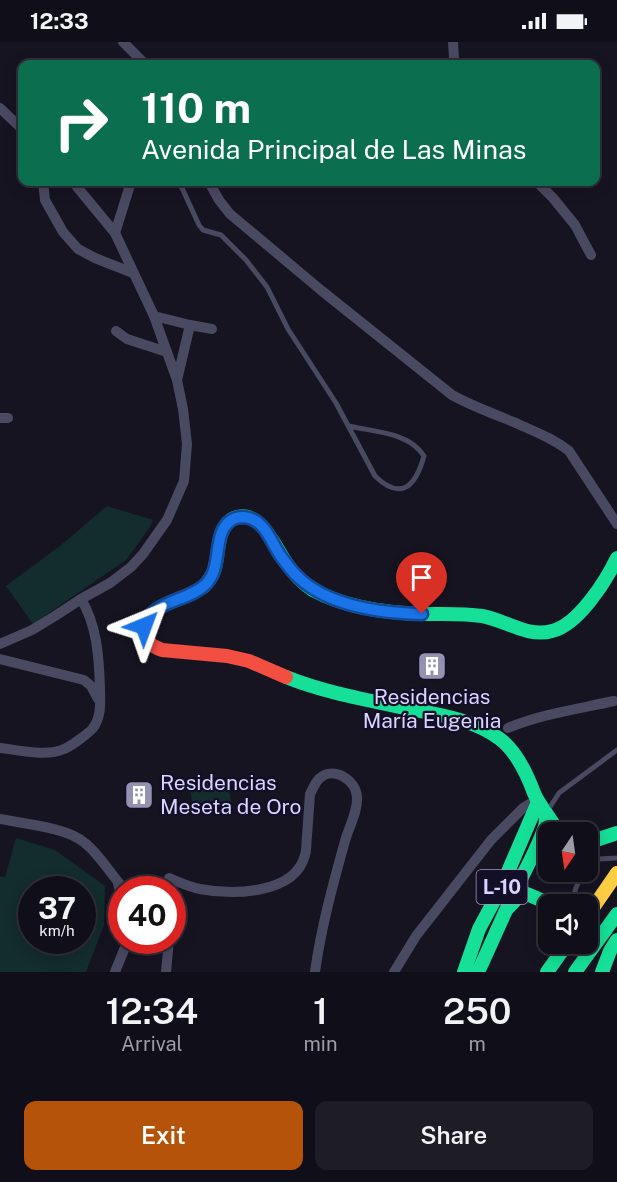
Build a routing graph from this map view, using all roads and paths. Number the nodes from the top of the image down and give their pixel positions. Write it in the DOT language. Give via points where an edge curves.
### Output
graph roads {
  1 [pos="123,42"];
  2 [pos="453,42"];
  3 [pos="141,60"];
  4 [pos="455,60"];
  5 [pos="0,108"];
  6 [pos="18,125"];
  7 [pos="43,186"];
  8 [pos="76,186"];
  9 [pos="130,186"];
  10 [pos="180,186"];
  11 [pos="211,186"];
  12 [pos="541,186"];
  13 [pos="115,233"];
  14 [pos="591,255"];
  15 [pos="133,273"];
  16 [pos="154,316"];
  17 [pos="190,325"];
  18 [pos="212,329"];
  19 [pos="116,331"];
  20 [pos="167,352"];
  21 [pos="177,380"];
  22 [pos="349,426"];
  23 [pos="617,524"];
  24 [pos="617,558"];
  25 [pos="81,599"];
  26 [pos="0,644"];
  27 [pos="0,659"];
  28 [pos="614,701"];
  29 [pos="100,704"];
  30 [pos="507,728"];
  31 [pos="0,748"];
  32 [pos="617,750"];
  33 [pos="540,805"];
  34 [pos="0,819"];
  35 [pos="552,822"];
  36 [pos="617,833"];
  37 [pos="598,839"];
  38 [pos="617,858"];
  39 [pos="598,860"];
  40 [pos="617,873"];
  41 [pos="113,876"];
  42 [pos="186,884"];
  43 [pos="538,899"];
  44 [pos="598,901"];
  45 [pos="509,907"];
  46 [pos="617,914"];
  47 [pos="617,940"];
  48 [pos="122,954"];
  49 [pos="168,954"];
  50 [pos="551,954"];
  51 [pos="560,954"];
  52 [pos="579,968"];
  53 [pos="611,968"];
  54 [pos="548,971"];
  55 [pos="115,972"];
  56 [pos="166,972"];
  57 [pos="315,972"];
  58 [pos="394,972"];
  59 [pos="474,972"];
  1 -- 3 [label="street"];
  2 -- 4 [label="street"];
  5 -- 6 [label="street"];
  7 -- 15 [label="street" via="45,200 78,249"];
  8 -- 13 [label="street"];
  9 -- 13 [label="street"];
  10 -- 22 [label="lane" via="203,230 221,235 267,287 288,329"];
  11 -- 23 [label="street" via="230,214 452,395 545,435 569,451"];
  12 -- 14 [label="street" via="574,225"];
  13 -- 15 [label="street"];
  15 -- 16 [label="street"];
  16 -- 17 [label="street"];
  16 -- 20 [label="street"];
  17 -- 18 [label="street"];
  17 -- 21 [label="street"];
  19 -- 20 [label="street" via="127,339"];
  20 -- 21 [label="street"];
  21 -- 25 [label="street" via="187,444 184,481 176,501 155,539 131,567"];
  22 -- 22 [label="lane" via="375,476 384,485 398,489 411,483 424,456 414,443"];
  24 -- 33 [label="main road" via="587,604 570,622 552,632 532,632 483,616 398,613 324,595 290,568 259,523 237,518 222,533 215,569 206,584 146,618 146,642 162,650 227,656 333,693 446,716 486,731 513,751"];
  25 -- 26 [label="street" via="32,630"];
  25 -- 29 [label="street" via="99,653"];
  27 -- 29 [label="street" via="84,680"];
  28 -- 30 [label="street"];
  29 -- 31 [label="street" via="93,729 64,749 50,753"];
  32 -- 33 [label="lane"];
  33 -- 35 [label="main road"];
  33 -- 45 [label="main road" via="545,825"];
  33 -- 58 [label="street" via="523,808 491,840 416,936"];
  33 -- 59 [label="main road, L-10" via="479,929 466,964"];
  34 -- 41 [label="street" via="78,837"];
  36 -- 37 [label="main road"];
  38 -- 39 [label="lane"];
  40 -- 44 [label="main road"];
  42 -- 57 [label="street" via="227,892 268,888 289,877 300,867 305,855 314,786 320,777 329,774 348,779 354,784 356,807 325,915"];
  43 -- 45 [label="main road, L-10" via="521,894"];
  45 -- 59 [label="main road"];
  46 -- 52 [label="main road"];
  47 -- 53 [label="main road" via="610,951"];
  48 -- 55 [label="street"];
  49 -- 56 [label="street"];
  50 -- 54 [label="main road"];
  51 -- 54 [label="main road"];
}
